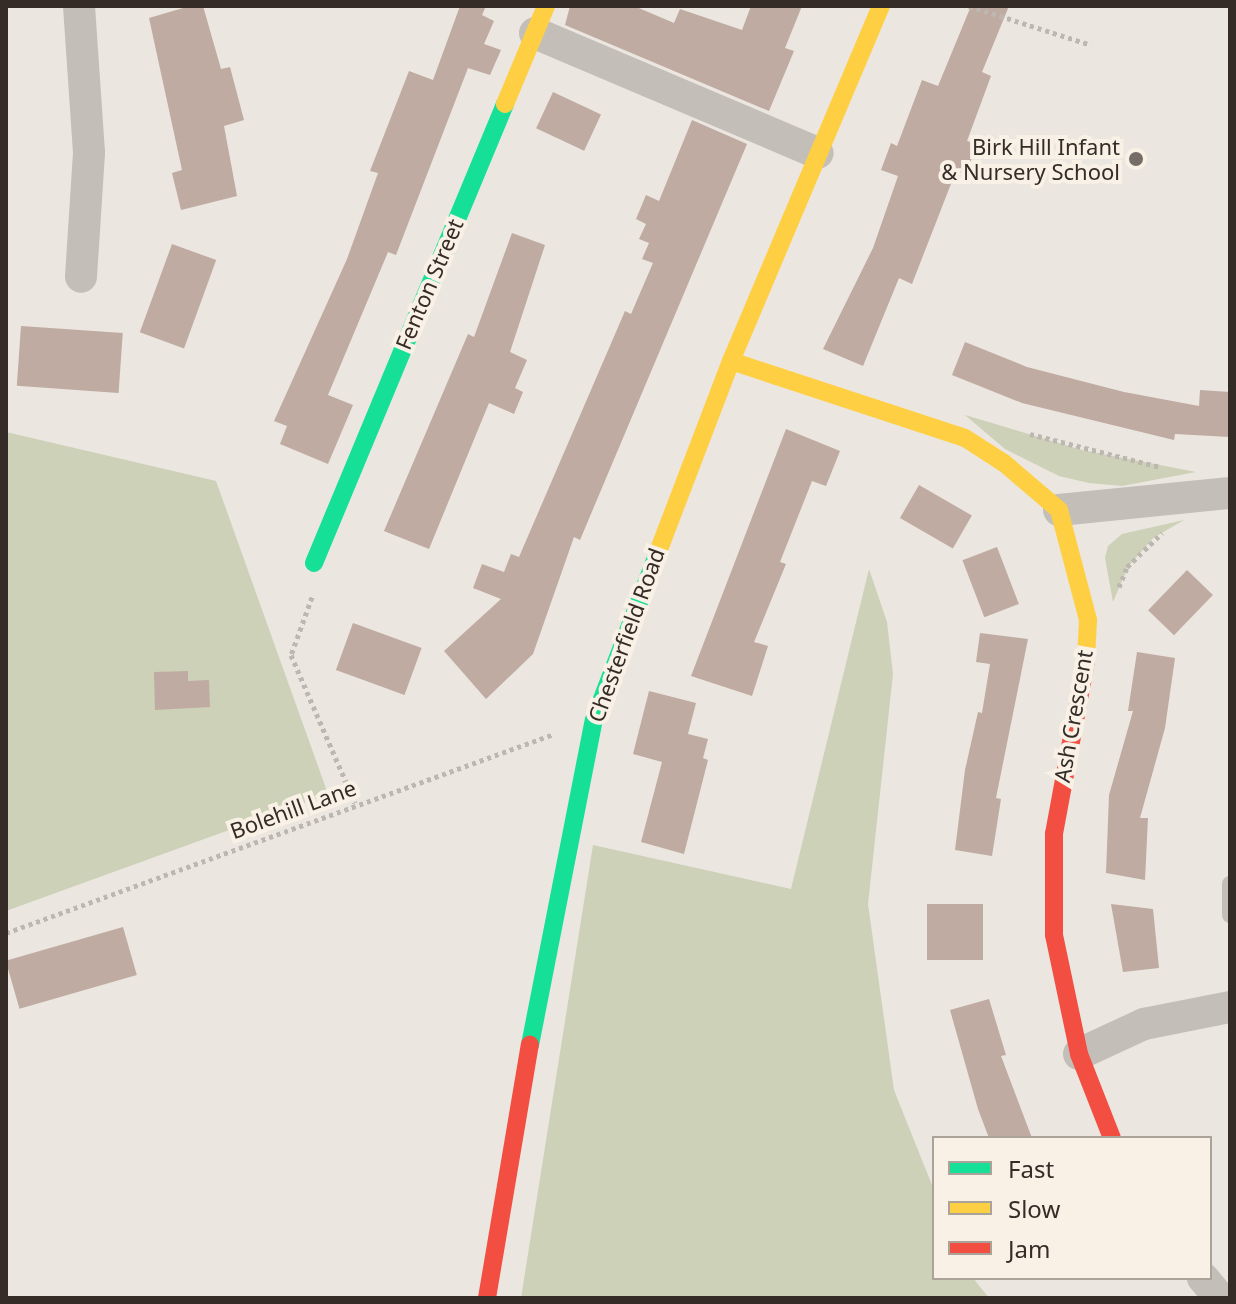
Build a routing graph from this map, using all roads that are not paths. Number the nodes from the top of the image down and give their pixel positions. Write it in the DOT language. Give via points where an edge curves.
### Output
graph roads {
  1 [pos="79,6"];
  2 [pos="881,6"];
  3 [pos="540,19"];
  4 [pos="818,153"];
  5 [pos="81,277"];
  6 [pos="731,361"];
  7 [pos="1230,493"];
  8 [pos="1059,510"];
  9 [pos="314,563"];
  10 [pos="1230,884"];
  11 [pos="1230,915"];
  12 [pos="1230,1007"];
  13 [pos="1079,1054"];
  14 [pos="1111,1136"];
  15 [pos="1205,1280"];
  16 [pos="487,1298"];
  17 [pos="1220,1298"];
  1 -- 5 [label="street" via="89,153"];
  2 -- 4 [label="street, Chesterfield Road"];
  3 -- 4 [label="street"];
  3 -- 9 [label="street, Fenton Street"];
  4 -- 6 [label="street, Chesterfield Road"];
  6 -- 8 [label="street" via="965,438"];
  6 -- 16 [label="street, Chesterfield Road" via="594,720 550,930"];
  7 -- 8 [label="street"];
  8 -- 13 [label="street, Ash Crescent" via="1088,620 1086,669 1059,790 1052,887 1054,935"];
  10 -- 11 [label="lane"];
  12 -- 13 [label="street" via="1144,1024"];
  13 -- 14 [label="street, Ash Crescent"];
  15 -- 17 [label="street"];
}
